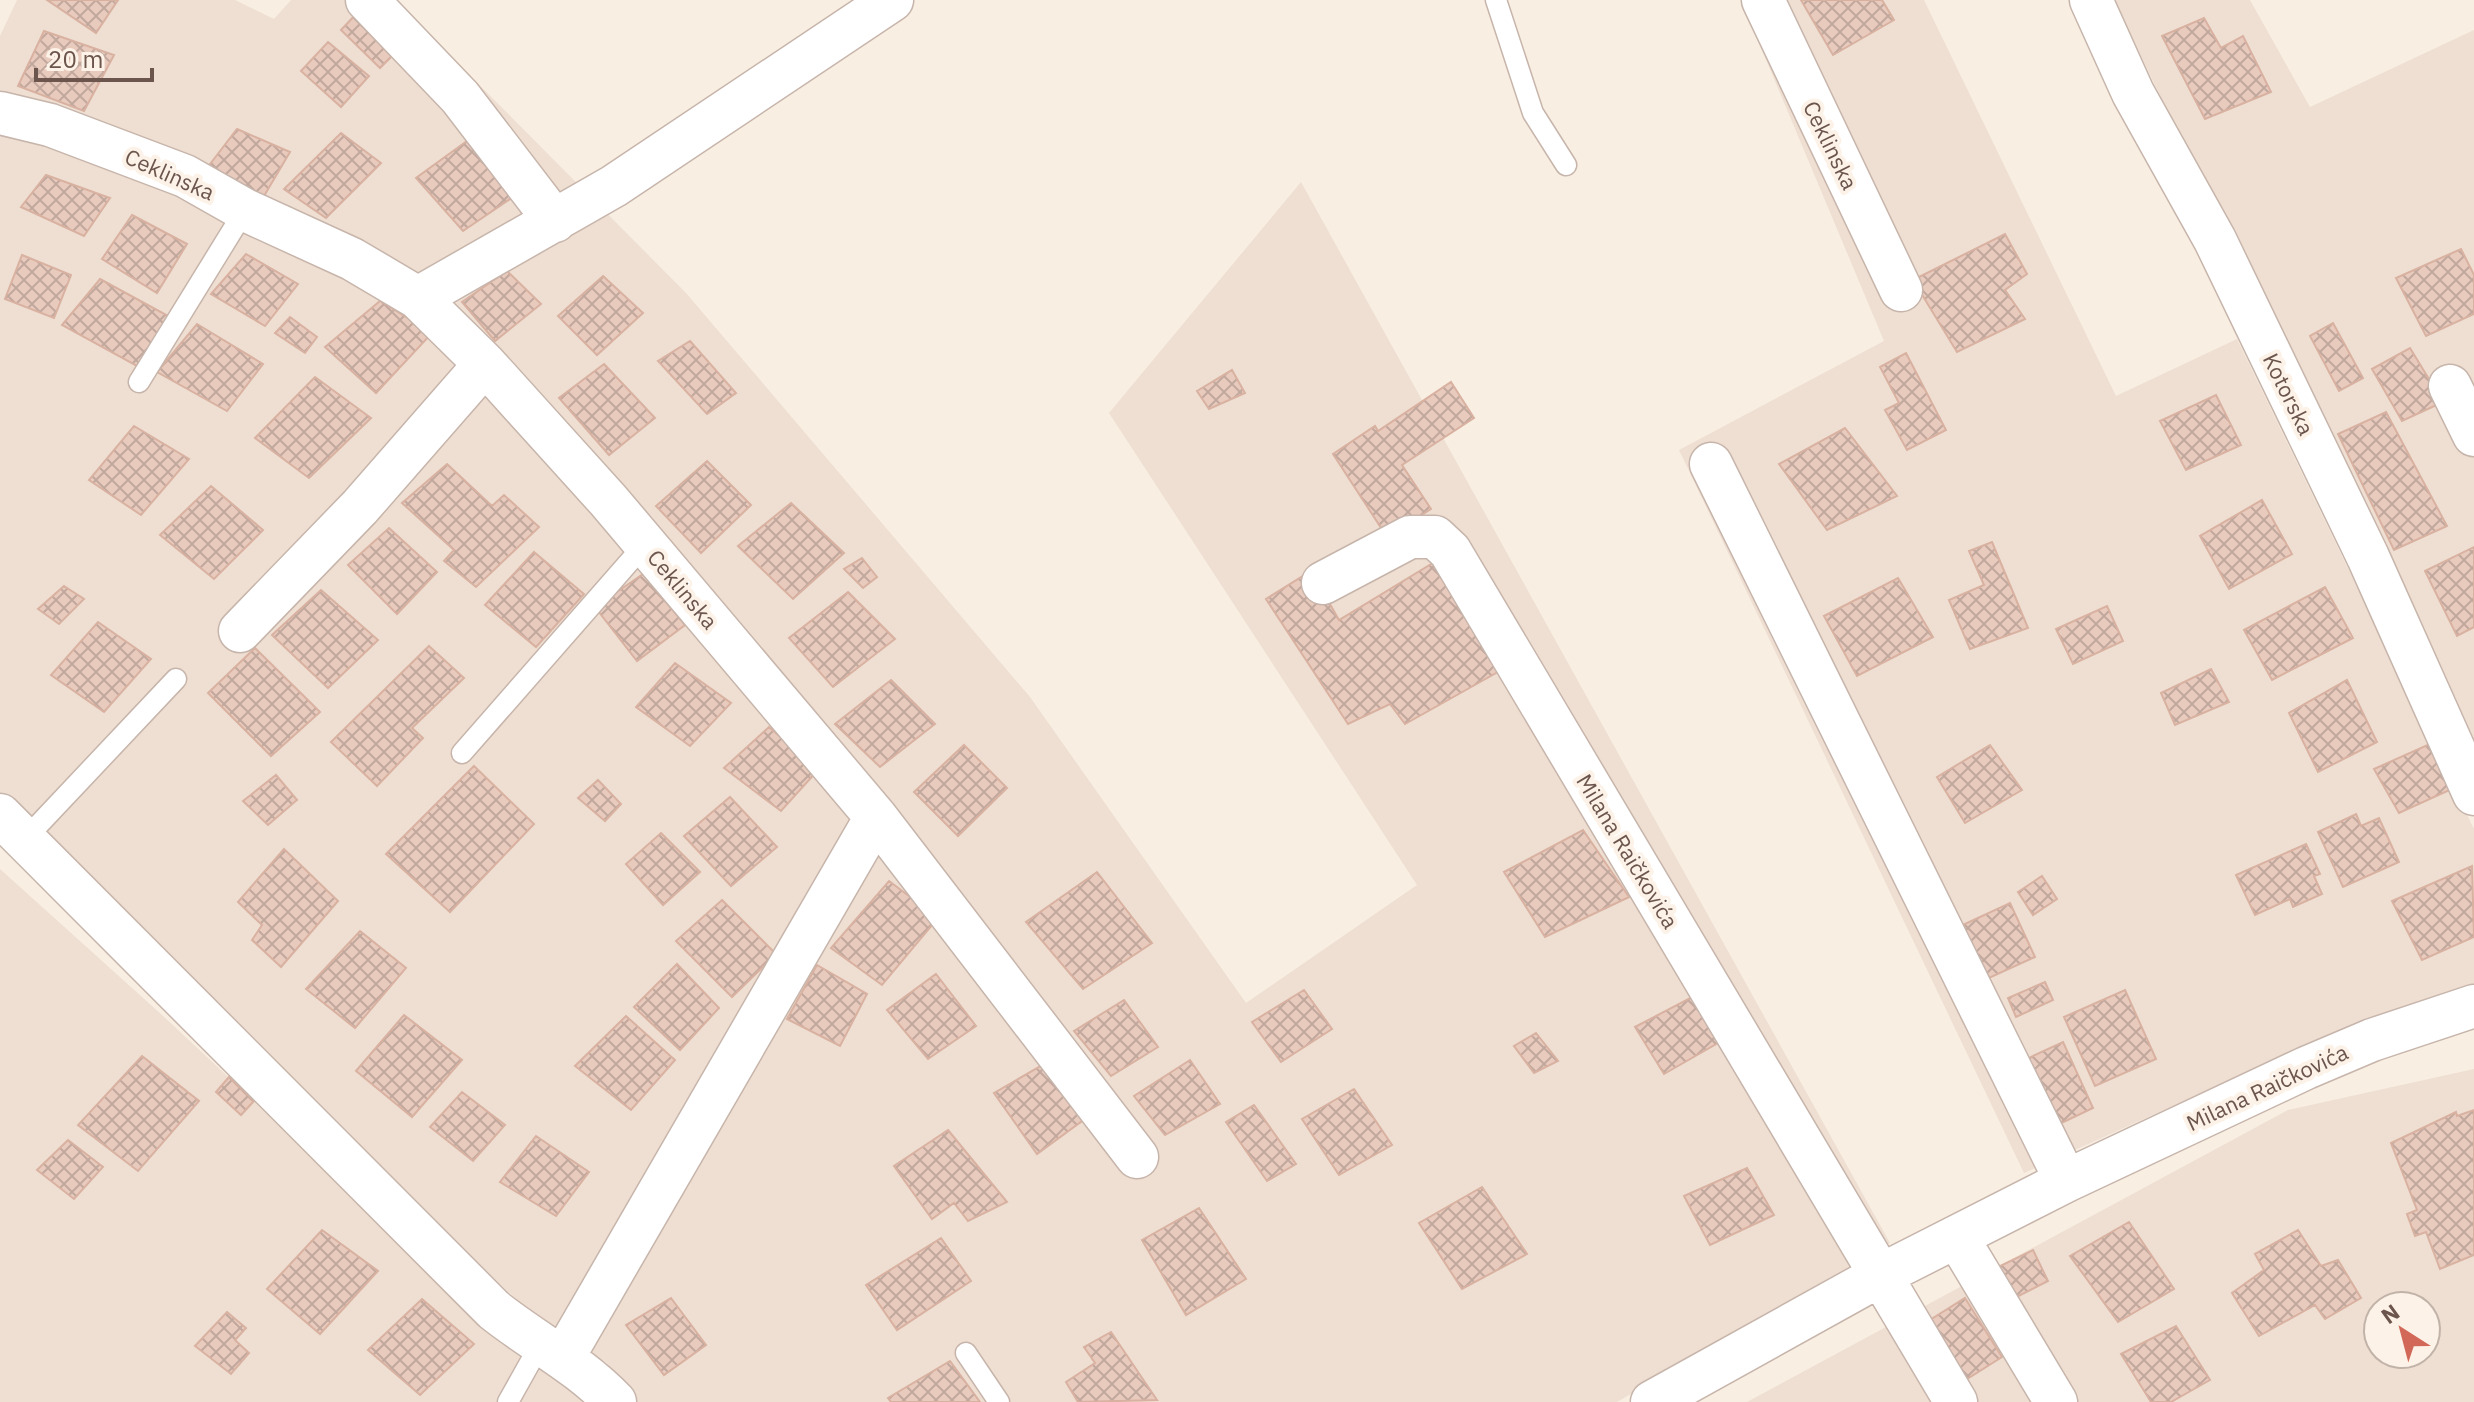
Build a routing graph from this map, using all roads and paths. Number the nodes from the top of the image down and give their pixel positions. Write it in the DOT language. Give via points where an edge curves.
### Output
graph roads {
  1 [pos="367,0"];
  2 [pos="892,0"];
  3 [pos="1496,0"];
  4 [pos="1763,0"];
  5 [pos="2091,0"];
  6 [pos="0,113"];
  7 [pos="1566,165"];
  8 [pos="245,210"];
  9 [pos="555,221"];
  10 [pos="1901,290"];
  11 [pos="418,298"];
  12 [pos="485,364"];
  13 [pos="139,382"];
  14 [pos="2450,386"];
  15 [pos="2474,435"];
  16 [pos="1711,464"];
  17 [pos="645,544"];
  18 [pos="1323,583"];
  19 [pos="240,631"];
  20 [pos="176,679"];
  21 [pos="462,753"];
  22 [pos="2474,794"];
  23 [pos="876,817"];
  24 [pos="13,826"];
  25 [pos="2474,1006"];
  26 [pos="1137,1157"];
  27 [pos="2066,1181"];
  28 [pos="1957,1237"];
  29 [pos="1879,1276"];
  30 [pos="552,1350"];
  31 [pos="966,1353"];
  32 [pos="1673,1397"];
  33 [pos="508,1402"];
  34 [pos="615,1402"];
  35 [pos="999,1402"];
  36 [pos="1956,1402"];
  37 [pos="2056,1402"];
  1 -- 9 [label="street" via="460,97"];
  2 -- 9 [label="street"];
  3 -- 7 [label="lane" via="1533,113"];
  4 -- 10 [label="street, Ceklinska"];
  5 -- 22 [label="street, Kotorska" via="2362,543"];
  6 -- 8 [label="street, Ceklinska" via="50,125 185,176"];
  8 -- 11 [label="street, Ceklinska" via="352,259"];
  8 -- 13 [label="lane"];
  9 -- 11 [label="street"];
  11 -- 12 [label="street, Ceklinska"];
  12 -- 17 [label="street, Ceklinska"];
  12 -- 19 [label="street" via="360,507"];
  14 -- 15 [label="street"];
  16 -- 27 [label="street"];
  17 -- 21 [label="lane"];
  17 -- 23 [label="street, Ceklinska"];
  18 -- 29 [label="street, Milana Raičkovića" via="1410,537 1435,537 1450,551"];
  20 -- 24 [label="lane"];
  23 -- 26 [label="street, Ceklinska"];
  23 -- 30 [label="street"];
  24 -- 30 [label="street" via="494,1310"];
  25 -- 27 [label="street, Milana Raičkovića" via="2306,1068"];
  27 -- 28 [label="street, Milana Raičkovića"];
  28 -- 29 [label="street, Milana Raičkovića"];
  28 -- 37 [label="street"];
  29 -- 32 [label="street, Milana Raičkovića"];
  29 -- 36 [label="street, Milana Raičkovića"];
  30 -- 33 [label="lane"];
  30 -- 34 [label="street"];
  31 -- 35 [label="lane"];
}
